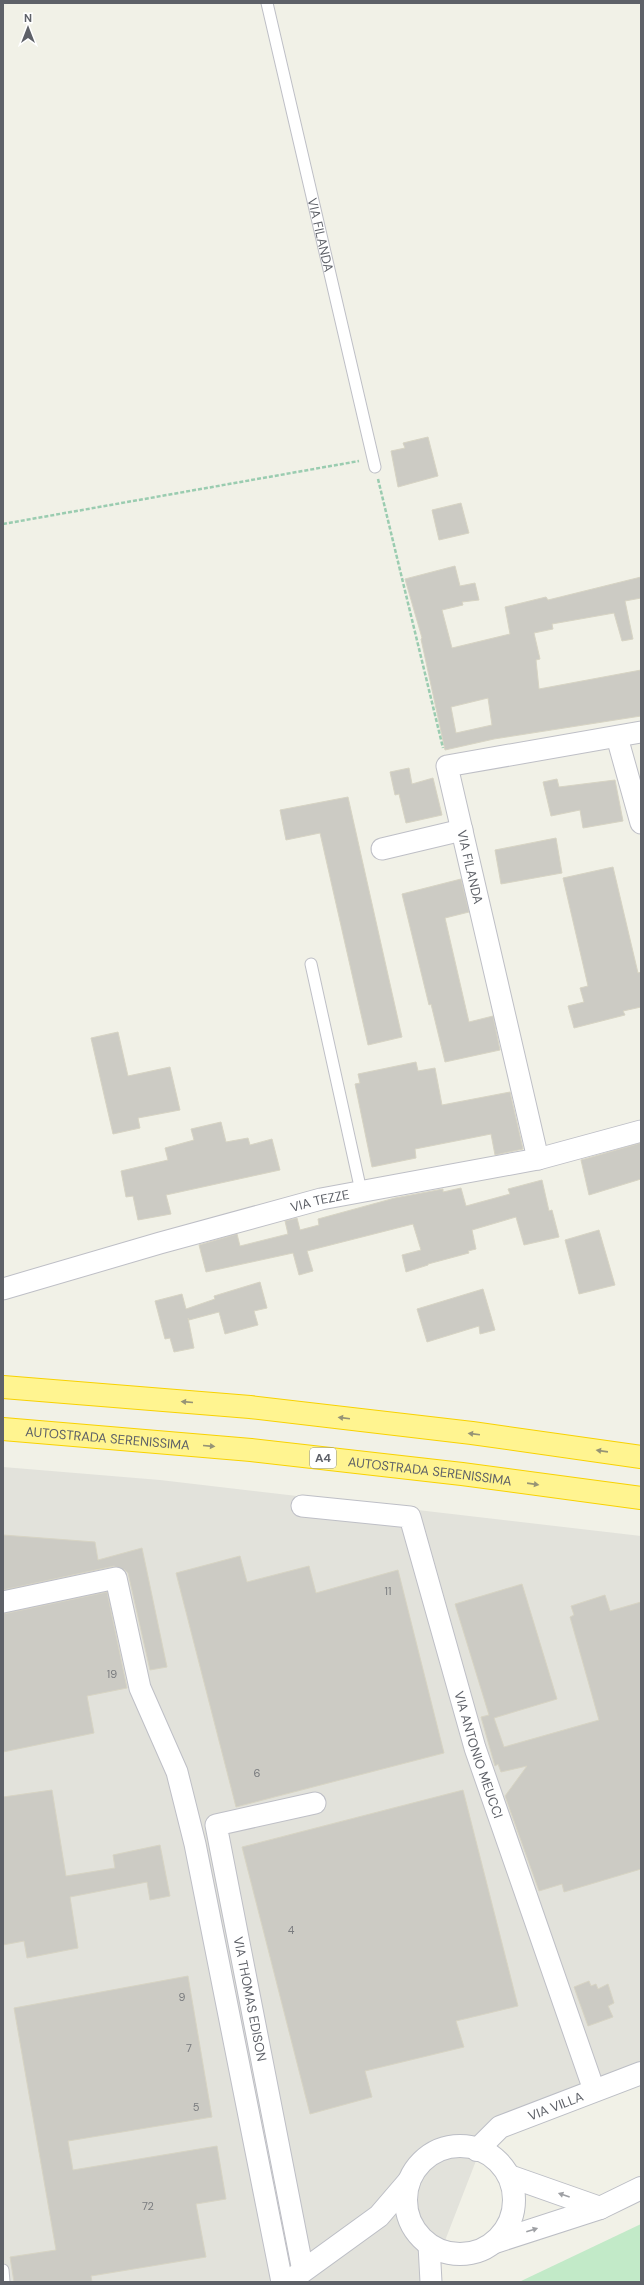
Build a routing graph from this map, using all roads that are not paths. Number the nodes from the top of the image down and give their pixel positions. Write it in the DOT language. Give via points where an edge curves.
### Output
graph roads {
  1 [pos="267,3"];
  2 [pos="376,467"];
  3 [pos="641,732"];
  4 [pos="616,737"];
  5 [pos="641,823"];
  6 [pos="462,830"];
  7 [pos="382,849"];
  8 [pos="311,964"];
  9 [pos="641,1132"];
  10 [pos="538,1159"];
  11 [pos="361,1191"];
  12 [pos="3,1289"];
  13 [pos="3,1387"];
  14 [pos="3,1429"];
  15 [pos="641,1457"];
  16 [pos="641,1498"];
  17 [pos="302,1506"];
  18 [pos="3,1602"];
  19 [pos="315,1804"];
  20 [pos="641,2073"];
  21 [pos="594,2090"];
  22 [pos="478,2150"];
  23 [pos="509,2176"];
  24 [pos="409,2181"];
  25 [pos="641,2188"];
  26 [pos="600,2208"];
  27 [pos="379,2216"];
  28 [pos="408,2217"];
  29 [pos="495,2242"];
  30 [pos="437,2249"];
  31 [pos="3,2270"];
  32 [pos="295,2276"];
  33 [pos="4,2282"];
  34 [pos="282,2282"];
  35 [pos="432,2282"];
  36 [pos="436,2282"];
  1 -- 2 [label="lane, VIA FILANDA"];
  3 -- 4 [label="street"];
  4 -- 5 [label="street"];
  4 -- 6 [label="street, VIA FILANDA" via="447,766"];
  6 -- 7 [label="street"];
  6 -- 10 [label="street, VIA FILANDA"];
  8 -- 11 [label="lane"];
  9 -- 10 [label="street, VIA TEZZE"];
  10 -- 11 [label="street, VIA TEZZE"];
  11 -- 12 [label="street, VIA TEZZE" via="321,1199 191,1234"];
  15 -- 13 [label="highway, one-way" via="250,1408"];
  14 -- 16 [label="highway, AUTOSTRADA SERENISSIMA / A4, one-way" via="251,1450"];
  17 -- 21 [label="street, VIA ANTONIO MEUCCI" via="410,1517 475,1748"];
  18 -- 34 [label="street" via="116,1578 140,1688 177,1772 195,1844"];
  19 -- 32 [label="street, VIA THOMAS EDISON" via="216,1825"];
  20 -- 21 [label="street, VIA VILLA"];
  21 -- 22 [label="street, VIA VILLA" via="500,2127"];
  22 -- 23 [label="street" via="498,2162"];
  22 -- 24 [label="street" via="466,2147 448,2148 432,2154 418,2166"];
  26 -- 23 [label="street, one-way"];
  23 -- 29 [label="street" via="514,2193 514,2211 507,2228"];
  24 -- 27 [label="street"];
  24 -- 28 [label="street" via="406,2199"];
  25 -- 26 [label="street"];
  29 -- 26 [label="street, one-way"];
  27 -- 28 [label="street"];
  27 -- 32 [label="street"];
  28 -- 30 [label="street" via="416,2233"];
  29 -- 30 [label="street" via="481,2251 469,2253"];
  30 -- 35 [label="street"];
  30 -- 36 [label="street"];
  31 -- 33 [label="lane"];
}
